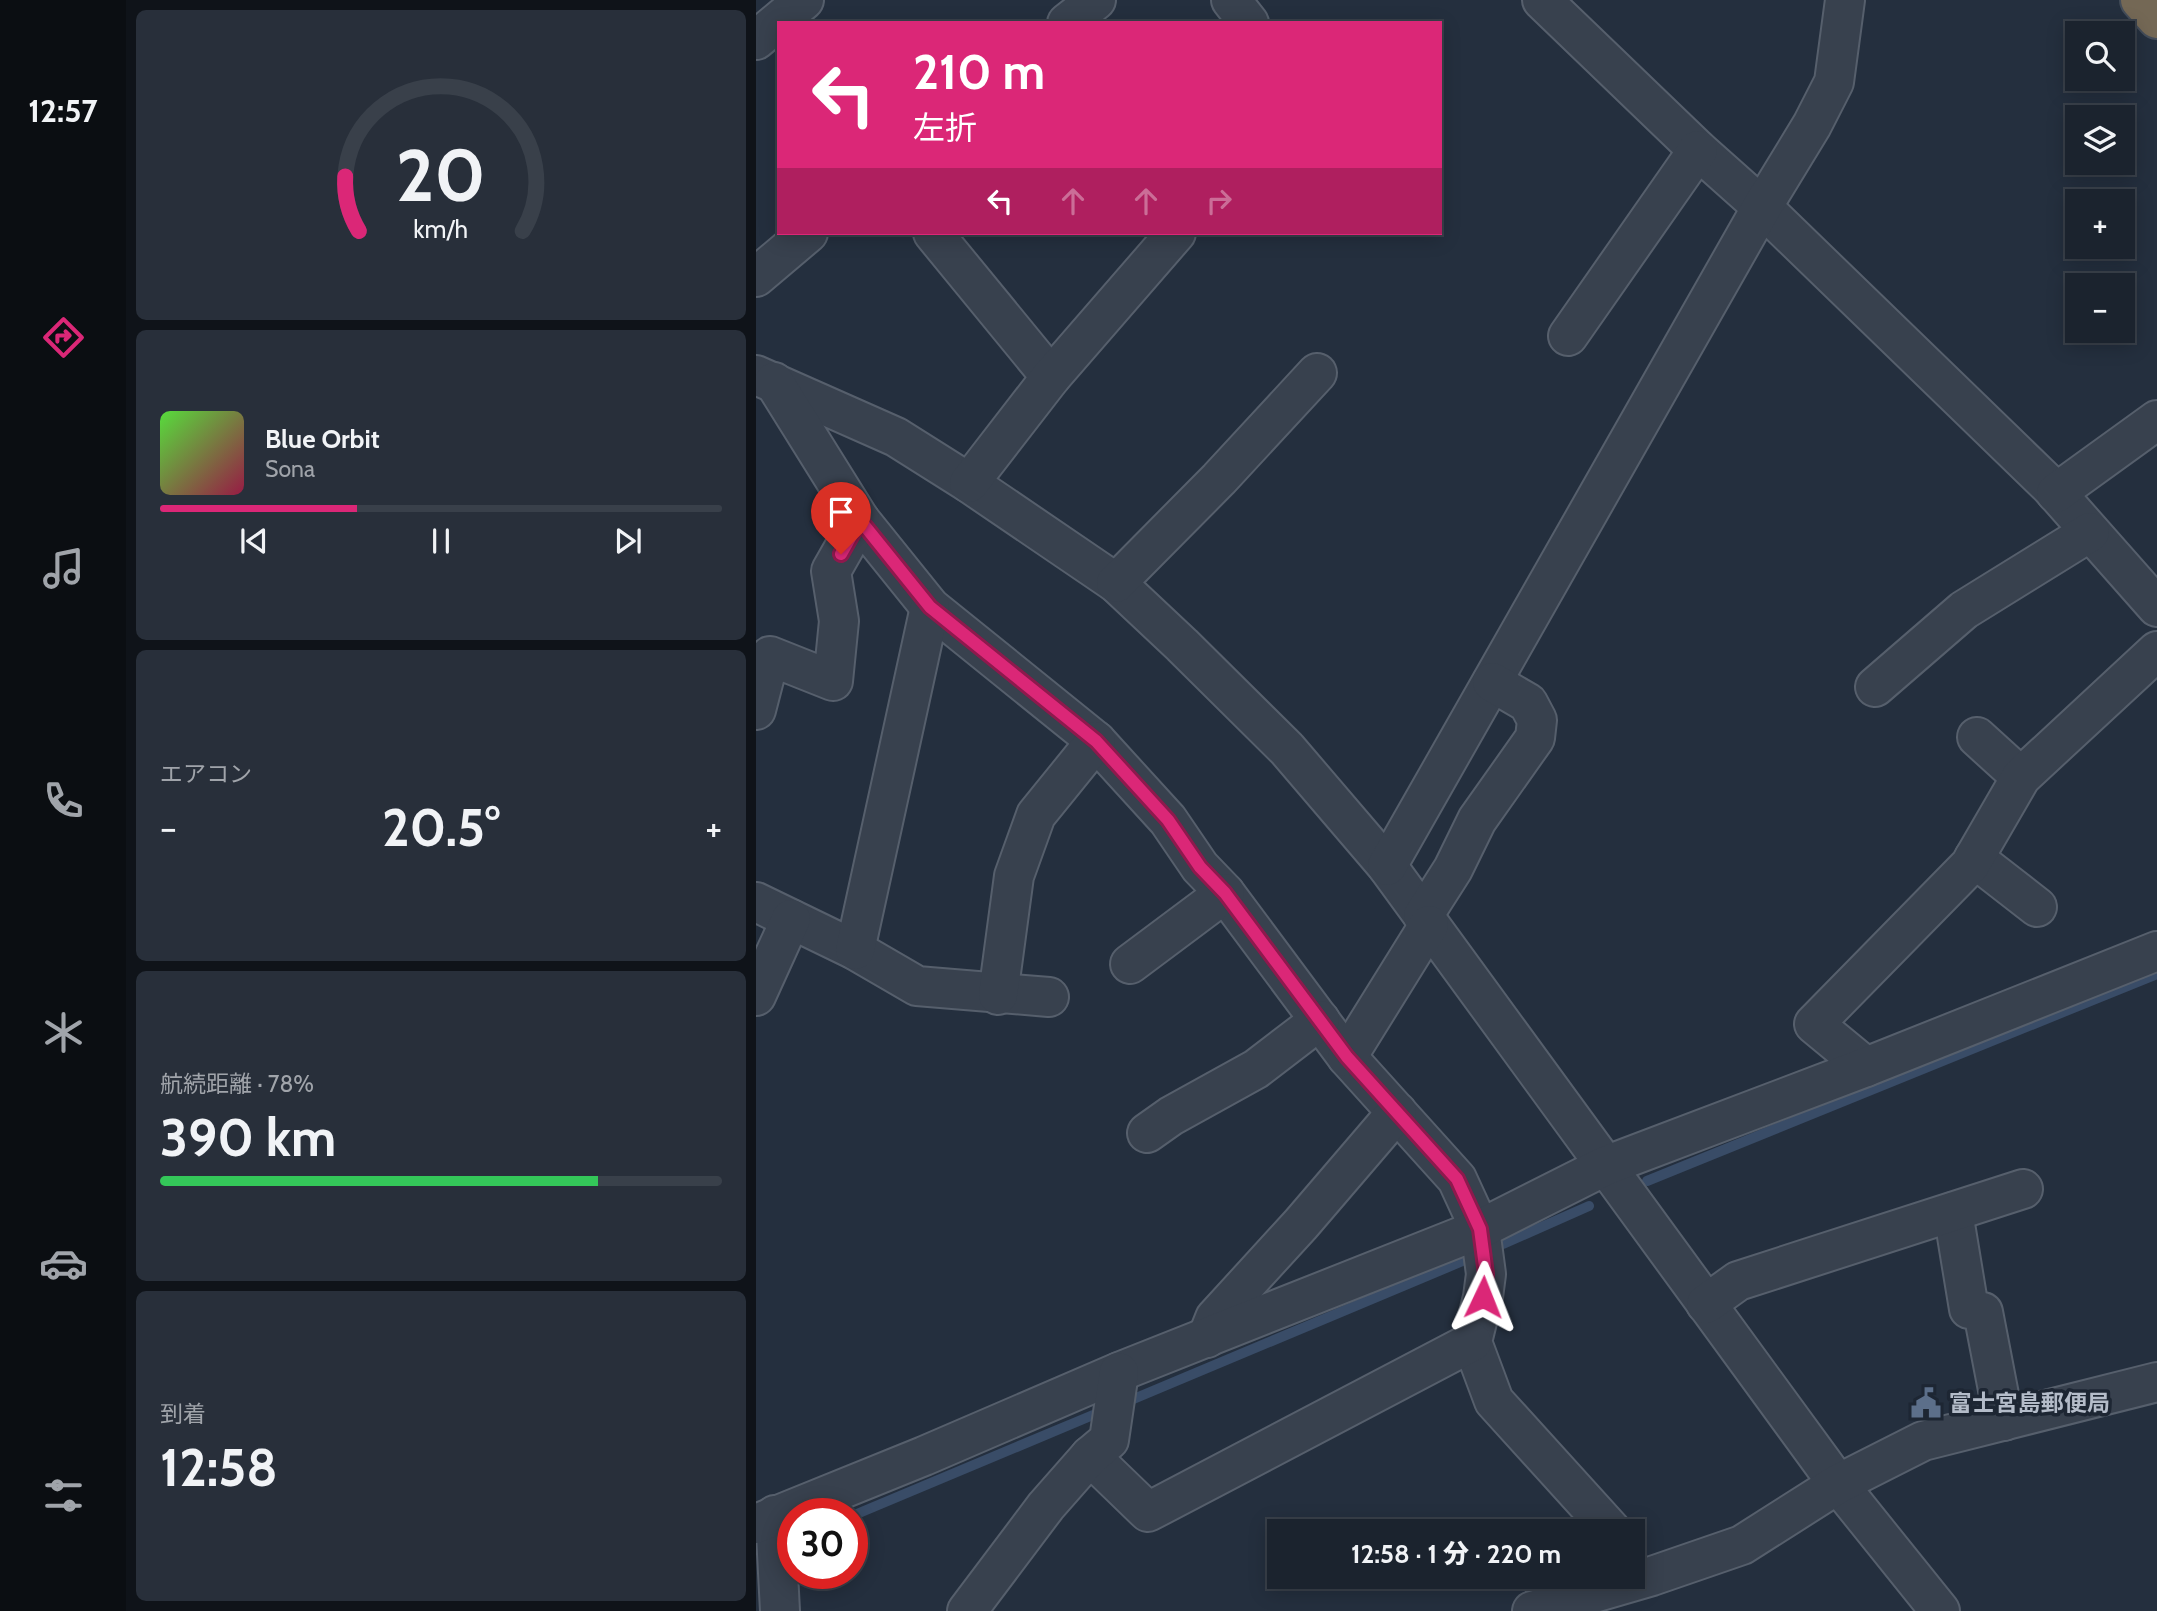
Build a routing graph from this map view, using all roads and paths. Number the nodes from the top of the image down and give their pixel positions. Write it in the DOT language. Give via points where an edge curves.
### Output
graph roads {
  1 [pos="804,0"];
  2 [pos="1096,0"];
  3 [pos="1231,0"];
  4 [pos="1542,0"];
  5 [pos="1845,0"];
  6 [pos="2140,0"];
  7 [pos="2157,19"];
  8 [pos="785,21"];
  9 [pos="1070,21"];
  10 [pos="1247,21"];
  11 [pos="777,30"];
  12 [pos="765,44"];
  13 [pos="1698,150"];
  14 [pos="1762,207"];
  15 [pos="806,235"];
  16 [pos="935,235"];
  17 [pos="1174,235"];
  18 [pos="756,277"];
  19 [pos="1568,336"];
  20 [pos="1317,373"];
  21 [pos="1051,377"];
  22 [pos="765,379"];
  23 [pos="2157,420"];
  24 [pos="969,483"];
  25 [pos="2056,493"];
  26 [pos="860,520"];
  27 [pos="2090,532"];
  28 [pos="1116,583"];
  29 [pos="930,607"];
  30 [pos="2157,607"];
  31 [pos="2157,652"];
  32 [pos="1492,682"];
  33 [pos="1875,687"];
  34 [pos="756,710"];
  35 [pos="1977,737"];
  36 [pos="1096,741"];
  37 [pos="2021,777"];
  38 [pos="1974,858"];
  39 [pos="1387,866"];
  40 [pos="1225,893"];
  41 [pos="756,902"];
  42 [pos="2037,907"];
  43 [pos="791,919"];
  44 [pos="1426,921"];
  45 [pos="855,950"];
  46 [pos="2157,951"];
  47 [pos="1130,964"];
  48 [pos="999,995"];
  49 [pos="756,996"];
  50 [pos="1049,997"];
  51 [pos="1320,1020"];
  52 [pos="1347,1057"];
  53 [pos="1866,1067"];
  54 [pos="1396,1112"];
  55 [pos="1147,1133"];
  56 [pos="1605,1166"];
  57 [pos="2023,1189"];
  58 [pos="1953,1212"];
  59 [pos="1480,1229"];
  60 [pos="1706,1304"];
  61 [pos="1207,1338"];
  62 [pos="1472,1342"];
  63 [pos="1119,1372"];
  64 [pos="2157,1382"];
  65 [pos="2004,1421"];
  66 [pos="1090,1456"];
  67 [pos="1838,1484"];
  68 [pos="1601,1519"];
  69 [pos="766,1520"];
  70 [pos="1645,1564"];
  71 [pos="1594,1589"];
  72 [pos="1556,1608"];
  73 [pos="780,1611"];
  74 [pos="967,1611"];
  75 [pos="1940,1611"];
  1 -- 8 [label="street"];
  2 -- 9 [label="street"];
  3 -- 10 [label="street"];
  4 -- 13 [label="street"];
  5 -- 14 [label="street" via="1834,82"];
  6 -- 7 [label="highway"];
  11 -- 12 [label="street"];
  13 -- 14 [label="street"];
  13 -- 19 [label="street"];
  14 -- 25 [label="street"];
  14 -- 32 [label="street"];
  15 -- 18 [label="street"];
  16 -- 21 [label="street"];
  17 -- 21 [label="street"];
  20 -- 28 [label="street"];
  21 -- 24 [label="street"];
  22 -- 24 [label="street" via="896,437"];
  22 -- 26 [label="street"];
  23 -- 25 [label="street"];
  24 -- 28 [label="street"];
  25 -- 27 [label="street"];
  26 -- 29 [label="street"];
  26 -- 34 [label="street" via="831,570 839,621 834,681 770,656"];
  27 -- 30 [label="street"];
  27 -- 33 [label="street" via="1964,610"];
  28 -- 39 [label="street" via="1287,749"];
  29 -- 36 [label="street"];
  29 -- 45 [label="street"];
  31 -- 37 [label="street"];
  32 -- 39 [label="street"];
  32 -- 44 [label="street" via="1528,703 1536,720 1535,738 1477,820"];
  35 -- 37 [label="street"];
  36 -- 40 [label="street" via="1168,820 1200,867"];
  36 -- 48 [label="street" via="1035,815 1014,876"];
  37 -- 38 [label="street"];
  38 -- 42 [label="street"];
  38 -- 53 [label="street" via="1814,1024"];
  39 -- 44 [label="street"];
  40 -- 47 [label="street"];
  40 -- 51 [label="street"];
  41 -- 43 [label="street"];
  43 -- 45 [label="street"];
  43 -- 49 [label="street"];
  44 -- 52 [label="street"];
  44 -- 56 [label="street"];
  45 -- 48 [label="street" via="917,986"];
  46 -- 53 [label="street"];
  48 -- 50 [label="street"];
  51 -- 52 [label="street"];
  51 -- 55 [label="street" via="1256,1069"];
  52 -- 54 [label="street"];
  53 -- 56 [label="street"];
  54 -- 59 [label="street" via="1457,1179"];
  54 -- 61 [label="street" via="1215,1318"];
  56 -- 59 [label="street"];
  56 -- 60 [label="street"];
  57 -- 58 [label="street"];
  58 -- 60 [label="street" via="1738,1280"];
  58 -- 65 [label="street" via="1969,1309 1983,1312"];
  59 -- 61 [label="street"];
  59 -- 62 [label="street" via="1486,1274"];
  60 -- 67 [label="street"];
  61 -- 63 [label="street"];
  62 -- 66 [label="street" via="1148,1512"];
  62 -- 68 [label="street" via="1494,1401"];
  63 -- 66 [label="street" via="1108,1440"];
  63 -- 69 [label="street"];
  64 -- 65 [label="street"];
  65 -- 67 [label="street" via="1923,1441"];
  66 -- 74 [label="street"];
  67 -- 70 [label="street" via="1742,1545"];
  67 -- 75 [label="street"];
  69 -- 73 [label="street"];
  71 -- 72 [label="street"];
}
